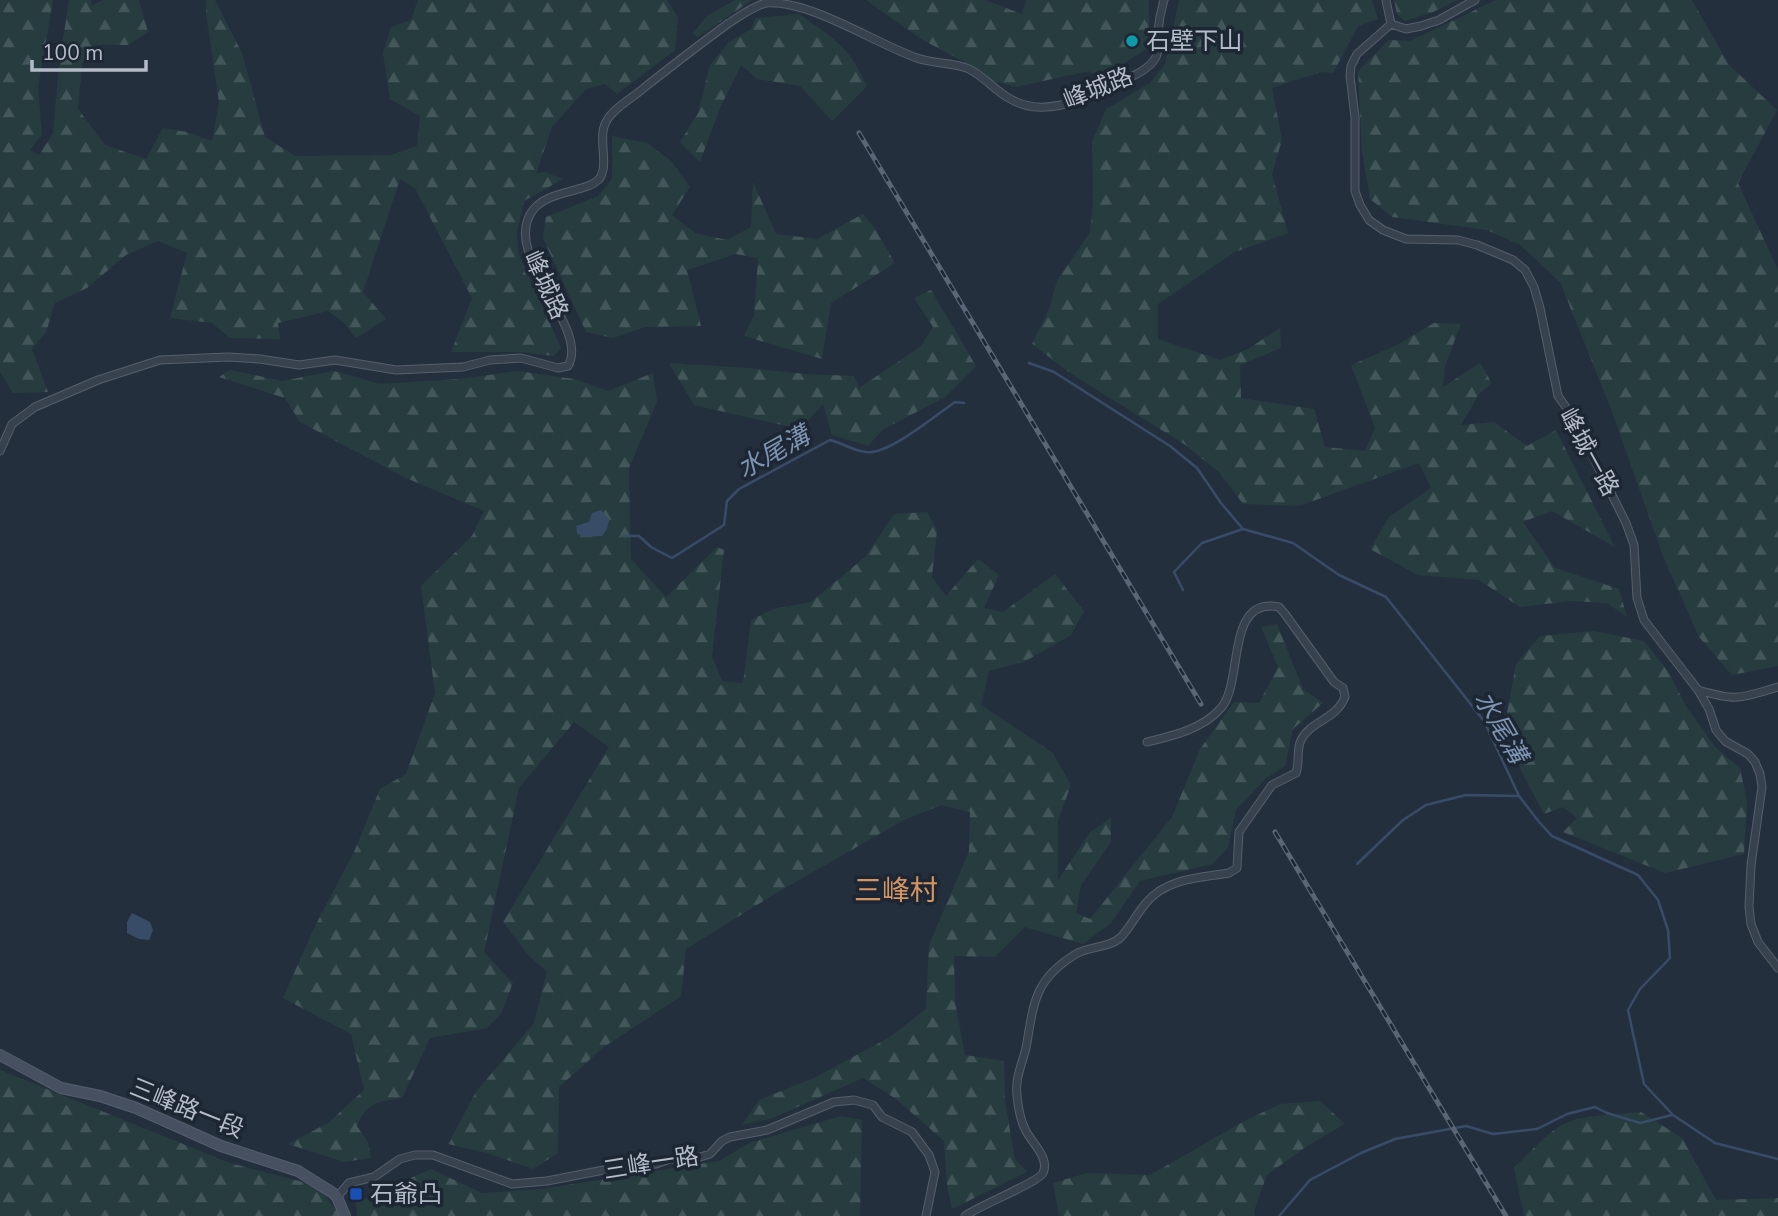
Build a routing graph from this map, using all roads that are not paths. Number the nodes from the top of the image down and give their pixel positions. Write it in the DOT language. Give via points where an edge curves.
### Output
graph roads {
  1 [pos="1164,0"];
  2 [pos="1385,0"];
  3 [pos="1475,0"];
  4 [pos="1391,24"];
  5 [pos="0,451"];
  6 [pos="1778,687"];
  7 [pos="1698,690"];
  8 [pos="1147,742"];
  9 [pos="1778,968"];
  10 [pos="0,1055"];
  11 [pos="337,1197"];
  12 [pos="345,1216"];
  13 [pos="926,1216"];
  14 [pos="965,1216"];
  1 -- 5 [label="street, 峰城路" via="1159,47 1147,68 1084,99 1036,108 1020,105 968,69 895,50 806,5 765,3 681,57 607,119 602,138 603,171 598,180 549,198 532,211 525,239 570,338 573,350 568,366 558,368 522,358 396,370 335,360 299,365 228,357 160,360 35,407 12,424"];
  2 -- 4 [label="street"];
  3 -- 4 [label="street" via="1421,26 1406,29"];
  4 -- 7 [label="street, 峰城一路" via="1357,54 1351,66 1355,191 1360,205 1369,220 1394,235 1477,245 1513,260 1525,271 1540,308 1558,396 1573,417 1634,545 1637,598 1644,620"];
  6 -- 7 [label="street" via="1732,699"];
  7 -- 9 [label="street, 峰城一路" via="1716,730 1748,754 1760,774 1749,907 1758,942"];
  8 -- 14 [label="street" via="1184,731 1222,708 1234,682 1237,646 1246,620 1262,607 1279,607 1343,688 1341,706 1299,742 1296,773 1272,785 1239,832 1237,867 1229,873 1160,889 1121,937 1077,953 1048,977 1032,1009 1017,1076 1025,1131 1045,1169 1036,1181"];
  10 -- 11 [label="street, 三峰路一段" via="61,1088 136,1108 220,1146 298,1171"];
  11 -- 12 [label="street"];
  11 -- 13 [label="street, 三峰一路" via="349,1183 374,1177 400,1159 415,1155 433,1155 512,1184 700,1157 730,1137 767,1130 834,1102 854,1100 873,1105 881,1117 912,1132 929,1155 935,1172"];
}
